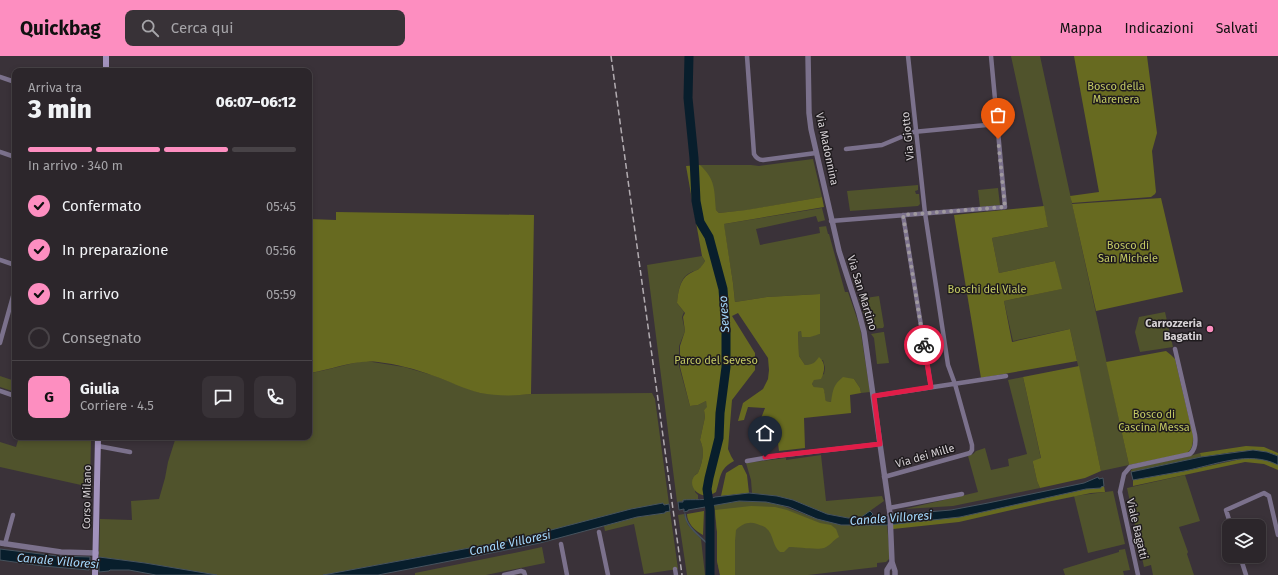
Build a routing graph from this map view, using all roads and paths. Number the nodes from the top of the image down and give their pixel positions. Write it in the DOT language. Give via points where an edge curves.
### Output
graph roads {
  1 [pos="106,56"];
  2 [pos="747,56"];
  3 [pos="808,56"];
  4 [pos="908,56"];
  5 [pos="991,56"];
  6 [pos="106,68"];
  7 [pos="0,77"];
  8 [pos="12,81"];
  9 [pos="997,124"];
  10 [pos="916,131"];
  11 [pos="846,149"];
  12 [pos="0,152"];
  13 [pos="816,153"];
  14 [pos="12,156"];
  15 [pos="925,213"];
  16 [pos="903,215"];
  17 [pos="832,221"];
  18 [pos="0,260"];
  19 [pos="12,264"];
  20 [pos="12,300"];
  21 [pos="0,343"];
  22 [pos="1175,349"];
  23 [pos="1006,376"];
  24 [pos="955,384"];
  25 [pos="931,387"];
  26 [pos="0,391"];
  27 [pos="12,395"];
  28 [pos="874,396"];
  29 [pos="98,440"];
  30 [pos="880,444"];
  31 [pos="98,446"];
  32 [pos="130,452"];
  33 [pos="970,453"];
  34 [pos="747,461"];
  35 [pos="884,477"];
  36 [pos="962,494"];
  37 [pos="889,511"];
  38 [pos="12,515"];
  39 [pos="1229,519"];
  40 [pos="600,532"];
  41 [pos="1278,535"];
  42 [pos="3,544"];
  43 [pos="561,544"];
  44 [pos="96,555"];
  45 [pos="892,562"];
  46 [pos="1242,563"];
  47 [pos="675,569"];
  48 [pos="95,573"];
  49 [pos="525,573"];
  50 [pos="504,575"];
  51 [pos="567,575"];
  52 [pos="608,575"];
  53 [pos="676,575"];
  54 [pos="887,575"];
  55 [pos="895,575"];
  56 [pos="1138,575"];
  57 [pos="1246,575"];
  1 -- 6 [label="main road"];
  2 -- 13 [label="street" via="754,154 763,160"];
  3 -- 13 [label="street, Via Madonnina" via="808,113"];
  4 -- 10 [label="street, Via Giotto"];
  5 -- 9 [label="street"];
  7 -- 8 [label="street"];
  9 -- 10 [label="street"];
  9 -- 15 [label="street" via="1005,207"];
  10 -- 11 [label="street" via="882,145"];
  10 -- 15 [label="street, Via Giotto"];
  12 -- 14 [label="street"];
  13 -- 17 [label="street, Via Madonnina"];
  15 -- 16 [label="street"];
  15 -- 24 [label="street, Via Giotto" via="948,365"];
  16 -- 17 [label="street"];
  16 -- 25 [label="street"];
  17 -- 28 [label="street, Via San Martino" via="846,276 862,323"];
  18 -- 19 [label="street"];
  20 -- 21 [label="street"];
  22 -- 56 [label="street, Viale Bagatti" via="1196,445 1190,454 1130,467 1124,474 1120,492"];
  23 -- 24 [label="street"];
  24 -- 25 [label="street"];
  24 -- 33 [label="street, Via Giotto" via="972,446"];
  25 -- 28 [label="street"];
  26 -- 27 [label="street"];
  28 -- 30 [label="street, Via San Martino"];
  29 -- 31 [label="main road, Corso Milano"];
  30 -- 34 [label="street"];
  30 -- 35 [label="street, Via San Martino"];
  31 -- 32 [label="street"];
  31 -- 44 [label="main road, Corso Milano"];
  33 -- 35 [label="street, Via dei Mille"];
  35 -- 37 [label="street, Via San Martino"];
  36 -- 37 [label="street"];
  37 -- 45 [label="street, Via San Martino"];
  38 -- 42 [label="street"];
  39 -- 41 [label="street" via="1226,510 1264,493 1269,496"];
  40 -- 52 [label="street"];
  42 -- 44 [label="street"];
  43 -- 51 [label="street"];
  44 -- 48 [label="main road, Corso Milano"];
  45 -- 54 [label="street, Via San Martino"];
  45 -- 55 [label="street, Via San Martino"];
  46 -- 57 [label="street"];
  47 -- 53 [label="street"];
  49 -- 50 [label="street"];
}
